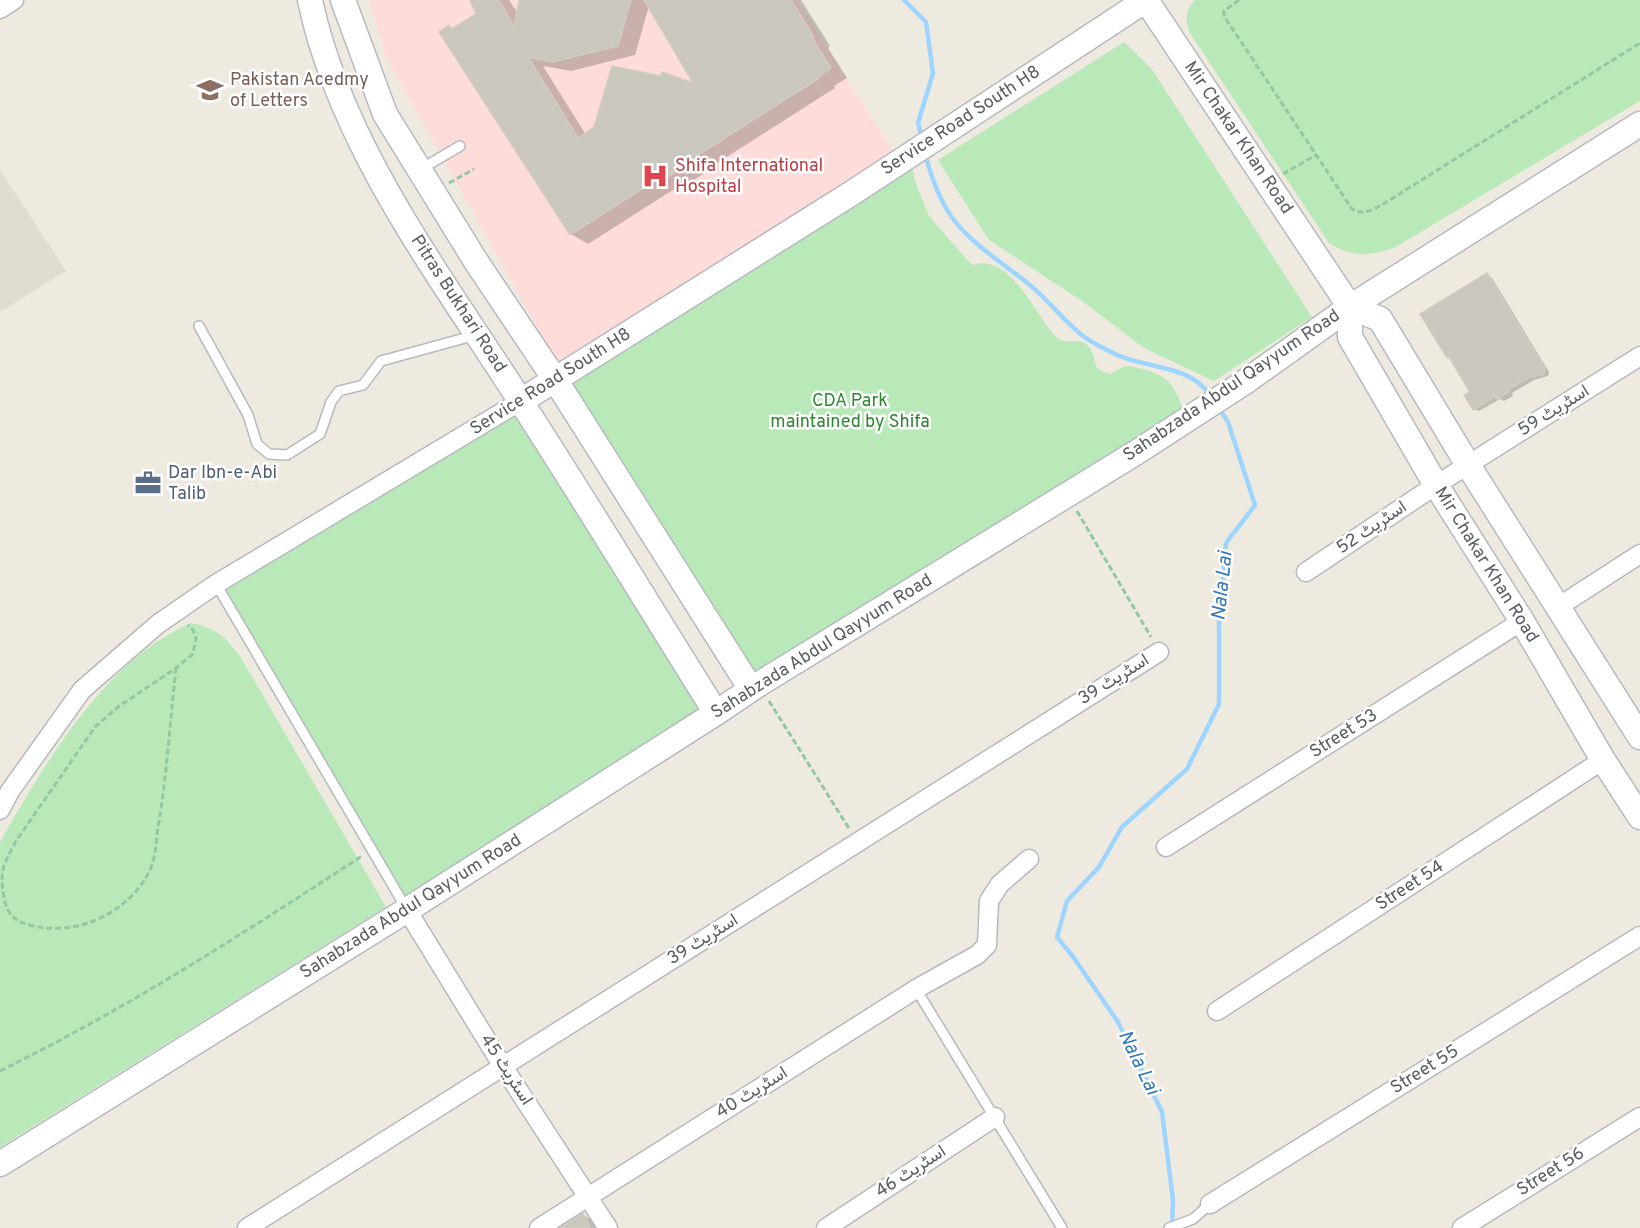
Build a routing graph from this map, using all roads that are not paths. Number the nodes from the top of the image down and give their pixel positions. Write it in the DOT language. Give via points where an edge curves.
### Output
graph roads {
  1 [pos="14,0"];
  2 [pos="310,0"];
  3 [pos="343,0"];
  4 [pos="1146,0"];
  5 [pos="0,9"];
  6 [pos="1640,124"];
  7 [pos="460,146"];
  8 [pos="419,170"];
  9 [pos="1350,307"];
  10 [pos="199,326"];
  11 [pos="478,334"];
  12 [pos="1640,356"];
  13 [pos="556,381"];
  14 [pos="521,401"];
  15 [pos="1468,465"];
  16 [pos="1436,486"];
  17 [pos="1640,554"];
  18 [pos="1306,572"];
  19 [pos="216,584"];
  20 [pos="1558,607"];
  21 [pos="1522,621"];
  22 [pos="1159,652"];
  23 [pos="755,686"];
  24 [pos="716,713"];
  25 [pos="1640,737"];
  26 [pos="1603,760"];
  27 [pos="0,810"];
  28 [pos="1640,818"];
  29 [pos="1166,847"];
  30 [pos="1029,859"];
  31 [pos="407,910"];
  32 [pos="1640,936"];
  33 [pos="916,988"];
  34 [pos="1217,1011"];
  35 [pos="502,1065"];
  36 [pos="995,1117"];
  37 [pos="1640,1117"];
  38 [pos="0,1164"];
  39 [pos="589,1197"];
  40 [pos="1210,1204"];
  41 [pos="247,1228"];
  42 [pos="539,1228"];
  43 [pos="608,1228"];
  44 [pos="826,1228"];
  45 [pos="1062,1228"];
  46 [pos="1169,1228"];
  47 [pos="1462,1228"];
  1 -- 5 [label="street"];
  2 -- 11 [label="street, Pitras Bukhari Road" via="335,83 392,201"];
  3 -- 8 [label="street" via="385,114"];
  4 -- 9 [label="street, Mir Chakar Khan Road"];
  4 -- 13 [label="street, Service Road South H8"];
  6 -- 9 [label="street, Sahabzada Abdul Qayyum Road"];
  7 -- 8 [label="lane"];
  8 -- 13 [label="street"];
  9 -- 15 [label="street" via="1380,320"];
  9 -- 16 [label="street, Mir Chakar Khan Road" via="1350,337"];
  9 -- 23 [label="street, Sahabzada Abdul Qayyum Road" via="1137,452"];
  10 -- 11 [label="lane" via="248,415 257,444 269,454 287,455 320,434 339,391 363,385 381,361"];
  11 -- 14 [label="street, Pitras Bukhari Road"];
  12 -- 15 [label="street, اسٹریٹ 59"];
  13 -- 14 [label="street, Service Road South H8"];
  13 -- 23 [label="street"];
  14 -- 19 [label="street, Service Road South H8"];
  14 -- 24 [label="street, Pitras Bukhari Road"];
  15 -- 16 [label="street, اسٹریٹ 52"];
  15 -- 20 [label="street"];
  16 -- 18 [label="street, اسٹریٹ 52"];
  16 -- 21 [label="street, Mir Chakar Khan Road"];
  17 -- 20 [label="street"];
  19 -- 27 [label="street, Service Road South H8" via="158,624 82,690"];
  19 -- 31 [label="lane"];
  20 -- 25 [label="street"];
  21 -- 26 [label="street, Mir Chakar Khan Road"];
  21 -- 29 [label="street, Street 53"];
  22 -- 35 [label="street, اسٹریٹ 39"];
  23 -- 24 [label="street, Sahabzada Abdul Qayyum Road"];
  24 -- 31 [label="street, Sahabzada Abdul Qayyum Road"];
  26 -- 28 [label="street, Mir Chakar Khan Road"];
  26 -- 34 [label="street, Street 54"];
  30 -- 33 [label="street, اسٹریٹ 40" via="1000,884 988,901 987,945 977,955"];
  31 -- 35 [label="street, اسٹریٹ 45"];
  31 -- 38 [label="street, Sahabzada Abdul Qayyum Road"];
  32 -- 40 [label="street, Street 55"];
  33 -- 36 [label="lane"];
  33 -- 39 [label="street, اسٹریٹ 40"];
  35 -- 39 [label="street, اسٹریٹ 45"];
  35 -- 41 [label="street, اسٹریٹ 39"];
  36 -- 44 [label="street, اسٹریٹ 46"];
  36 -- 45 [label="lane"];
  37 -- 47 [label="street, Street 56"];
  39 -- 42 [label="street, اسٹریٹ 40"];
  39 -- 43 [label="street, اسٹریٹ 45"];
  40 -- 46 [label="lane" via="1193,1219"];
}
